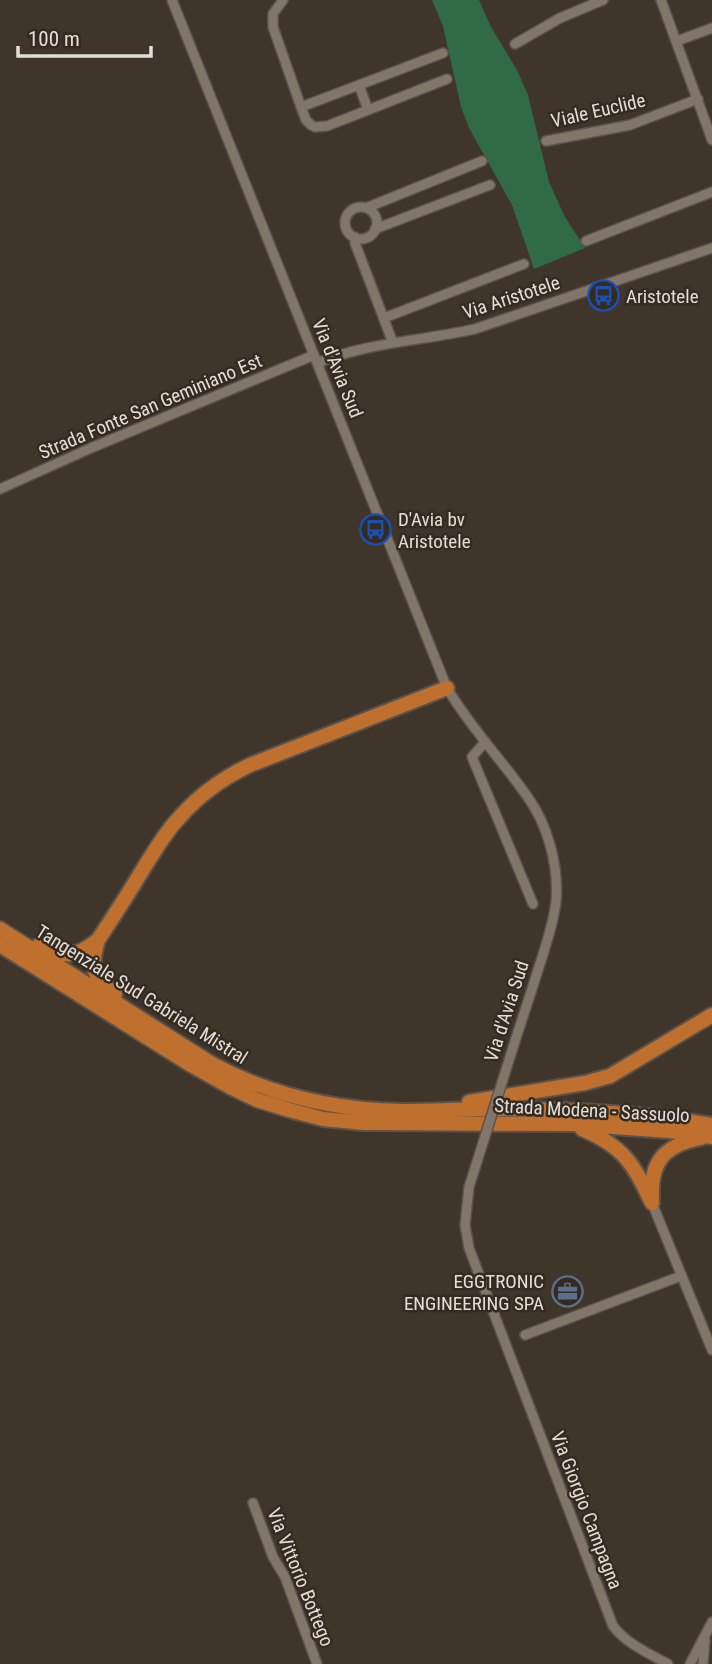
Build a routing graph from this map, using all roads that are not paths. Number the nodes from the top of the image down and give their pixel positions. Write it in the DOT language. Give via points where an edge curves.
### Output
graph roads {
  1 [pos="172,0"];
  2 [pos="283,0"];
  3 [pos="603,0"];
  4 [pos="661,0"];
  5 [pos="712,28"];
  6 [pos="677,41"];
  7 [pos="514,44"];
  8 [pos="443,53"];
  9 [pos="447,79"];
  10 [pos="359,85"];
  11 [pos="698,99"];
  12 [pos="302,107"];
  13 [pos="368,110"];
  14 [pos="710,128"];
  15 [pos="712,140"];
  16 [pos="545,141"];
  17 [pos="482,161"];
  18 [pos="490,185"];
  19 [pos="712,192"];
  20 [pos="366,208"];
  21 [pos="375,229"];
  22 [pos="355,237"];
  23 [pos="586,241"];
  24 [pos="712,248"];
  25 [pos="524,264"];
  26 [pos="384,318"];
  27 [pos="393,343"];
  28 [pos="315,359"];
  29 [pos="0,489"];
  30 [pos="447,688"];
  31 [pos="485,742"];
  32 [pos="533,904"];
  33 [pos="0,923"];
  34 [pos="0,929"];
  35 [pos="99,940"];
  36 [pos="0,945"];
  37 [pos="712,1015"];
  38 [pos="165,1034"];
  39 [pos="402,1111"];
  40 [pos="471,1116"];
  41 [pos="571,1124"];
  42 [pos="711,1133"];
  43 [pos="652,1203"];
  44 [pos="681,1276"];
  45 [pos="525,1335"];
  46 [pos="504,1343"];
  47 [pos="712,1350"];
  48 [pos="253,1503"];
  49 [pos="711,1626"];
  50 [pos="317,1664"];
  51 [pos="668,1664"];
  52 [pos="690,1664"];
  53 [pos="703,1664"];
  1 -- 28 [label="street, Via d'Avia Sud"];
  2 -- 12 [label="street" via="274,14 273,27"];
  3 -- 7 [label="street"];
  4 -- 6 [label="street"];
  5 -- 6 [label="street"];
  6 -- 11 [label="street"];
  8 -- 10 [label="street"];
  9 -- 13 [label="street"];
  10 -- 12 [label="street"];
  10 -- 13 [label="street"];
  11 -- 14 [label="street"];
  11 -- 16 [label="street, Viale Euclide" via="630,125"];
  12 -- 13 [label="street" via="315,127"];
  14 -- 15 [label="street"];
  17 -- 20 [label="street"];
  18 -- 21 [label="street"];
  19 -- 23 [label="street"];
  20 -- 21 [label="street" via="375,216"];
  20 -- 22 [label="street" via="355,208 347,215 345,225"];
  21 -- 22 [label="street" via="364,238"];
  22 -- 26 [label="street"];
  24 -- 27 [label="street, Via Aristotele" via="475,329"];
  25 -- 26 [label="street"];
  26 -- 27 [label="street"];
  27 -- 28 [label="street, Via Aristotele"];
  28 -- 29 [label="street, Strada Fonte San Geminiano Est"];
  28 -- 30 [label="street, Via d'Avia Sud"];
  30 -- 31 [label="street, Via d'Avia Sud"];
  30 -- 35 [label="highway" via="250,765 214,785 165,835"];
  31 -- 32 [label="street" via="472,757"];
  31 -- 46 [label="street, Via d'Avia Sud, bridge" via="543,824 555,871 556,901 469,1187 465,1225 469,1248"];
  33 -- 35 [label="highway" via="62,955 79,953"];
  34 -- 38 [label="highway, Tangenziale Sud Gabriela Mistral"];
  35 -- 38 [label="highway" via="93,964 98,977"];
  36 -- 40 [label="highway, Tangenziale Sud Gabriela Mistral" via="191,1065 257,1100 323,1119 364,1124"];
  37 -- 39 [label="highway" via="610,1076"];
  38 -- 39 [label="highway, Tangenziale Sud Gabriela Mistral" via="212,1064 261,1087 322,1104"];
  39 -- 40 [label="highway, Tangenziale Sud Gabriela Mistral"];
  40 -- 41 [label="highway, Strada Modena - Sassuolo"];
  40 -- 42 [label="highway, Strada Modena - Sassuolo" via="604,1112 670,1118"];
  41 -- 42 [label="highway, Strada Modena - Sassuolo"];
  41 -- 43 [label="highway" via="623,1153"];
  42 -- 43 [label="highway" via="666,1151 652,1175"];
  43 -- 44 [label="street"];
  44 -- 45 [label="street"];
  44 -- 47 [label="street"];
  46 -- 51 [label="street, Via Giorgio Campagna" via="613,1626 628,1642"];
  48 -- 50 [label="street, Via Vittorio Bottego"];
  49 -- 52 [label="street"];
  49 -- 53 [label="street"];
}
